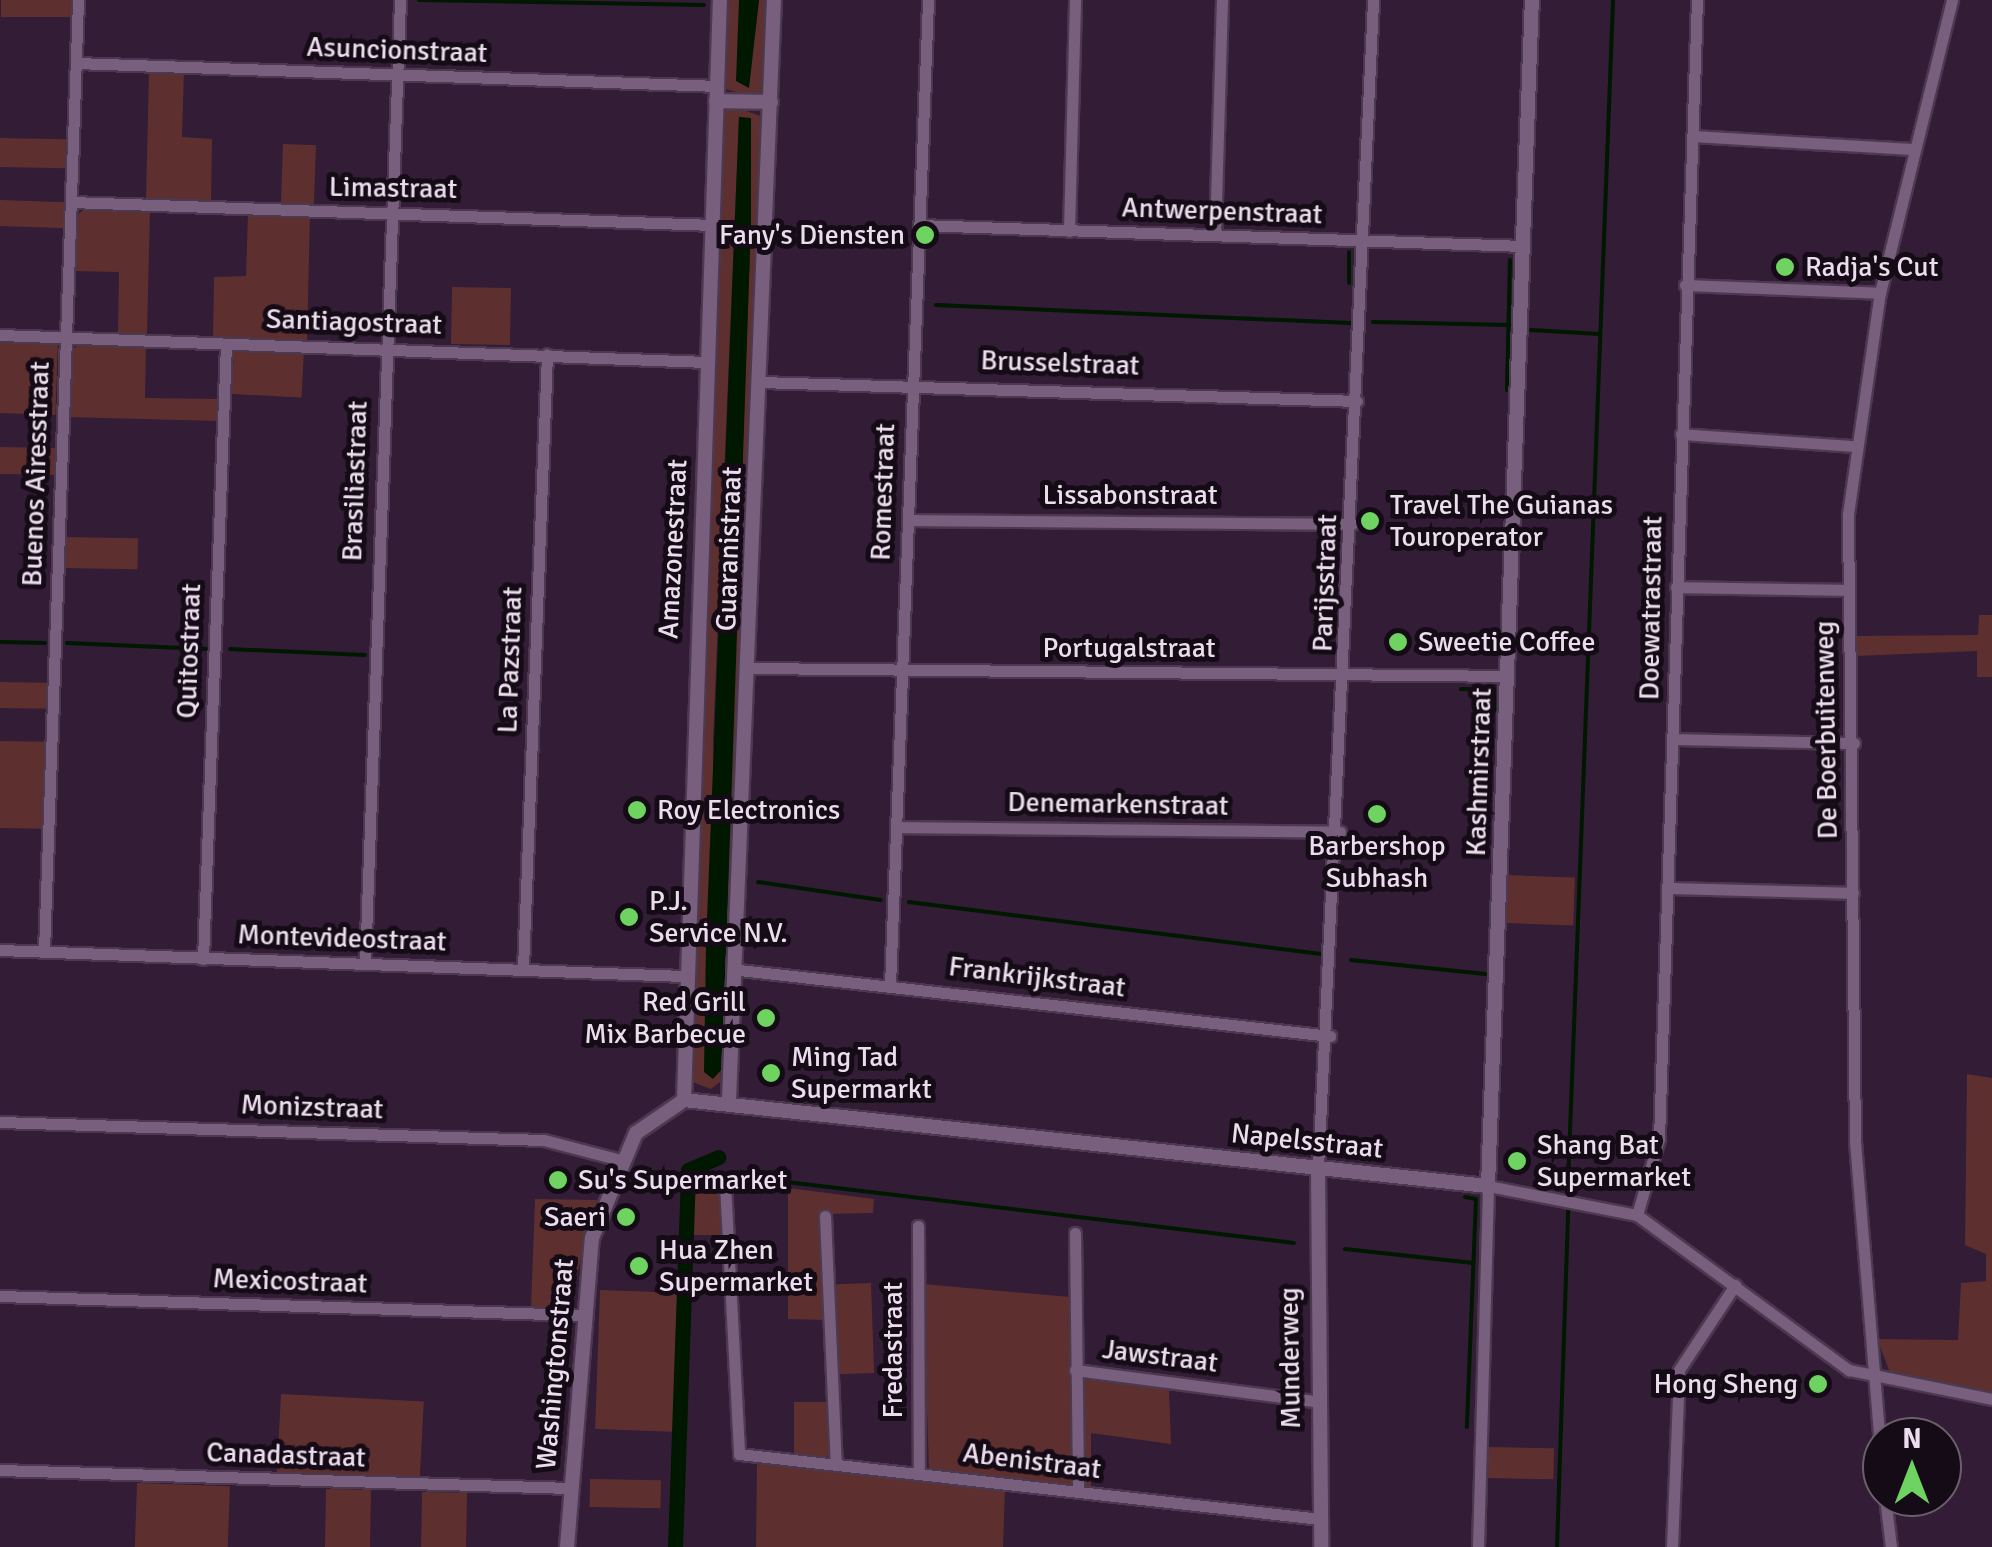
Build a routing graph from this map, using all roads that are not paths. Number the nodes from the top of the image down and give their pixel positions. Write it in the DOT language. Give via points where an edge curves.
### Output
graph roads {
  1 [pos="78,0"];
  2 [pos="400,0"];
  3 [pos="720,0"];
  4 [pos="774,0"];
  5 [pos="928,0"];
  6 [pos="1075,0"];
  7 [pos="1222,0"];
  8 [pos="1373,0"];
  9 [pos="1532,0"];
  10 [pos="1697,0"];
  11 [pos="1952,0"];
  12 [pos="76,64"];
  13 [pos="396,75"];
  14 [pos="716,94"];
  15 [pos="770,102"];
  16 [pos="1694,136"];
  17 [pos="1915,149"];
  18 [pos="71,202"];
  19 [pos="390,214"];
  20 [pos="713,225"];
  21 [pos="920,225"];
  22 [pos="1069,232"];
  23 [pos="1215,236"];
  24 [pos="1363,242"];
  25 [pos="1523,246"];
  26 [pos="1685,285"];
  27 [pos="1880,293"];
  28 [pos="0,335"];
  29 [pos="66,338"];
  30 [pos="226,344"];
  31 [pos="384,347"];
  32 [pos="547,354"];
  33 [pos="707,362"];
  34 [pos="760,382"];
  35 [pos="912,384"];
  36 [pos="1357,401"];
  37 [pos="1681,434"];
  38 [pos="1853,446"];
  39 [pos="908,520"];
  40 [pos="1352,524"];
  41 [pos="1676,587"];
  42 [pos="1848,590"];
  43 [pos="750,668"];
  44 [pos="900,672"];
  45 [pos="1346,674"];
  46 [pos="1508,676"];
  47 [pos="1673,739"];
  48 [pos="1854,743"];
  49 [pos="896,826"];
  50 [pos="1340,832"];
  51 [pos="1667,888"];
  52 [pos="1852,893"];
  53 [pos="0,950"];
  54 [pos="44,951"];
  55 [pos="203,959"];
  56 [pos="365,964"];
  57 [pos="523,968"];
  58 [pos="739,970"];
  59 [pos="683,976"];
  60 [pos="890,986"];
  61 [pos="1330,1036"];
  62 [pos="684,1100"];
  63 [pos="729,1100"];
  64 [pos="0,1122"];
  65 [pos="620,1160"];
  66 [pos="1318,1168"];
  67 [pos="725,1184"];
  68 [pos="1488,1186"];
  69 [pos="1638,1215"];
  70 [pos="825,1216"];
  71 [pos="918,1226"];
  72 [pos="1075,1233"];
  73 [pos="1734,1285"];
  74 [pos="0,1296"];
  75 [pos="579,1315"];
  76 [pos="1076,1370"];
  77 [pos="1872,1377"];
  78 [pos="1992,1398"];
  79 [pos="1314,1401"];
  80 [pos="1876,1417"];
  81 [pos="836,1463"];
  82 [pos="0,1470"];
  83 [pos="919,1473"];
  84 [pos="570,1488"];
  85 [pos="1078,1492"];
  86 [pos="1887,1517"];
  87 [pos="1320,1520"];
  88 [pos="567,1547"];
  89 [pos="1320,1547"];
  90 [pos="1478,1547"];
  91 [pos="1672,1547"];
  92 [pos="1891,1547"];
  1 -- 12 [label="street, Buenos Airesstraat"];
  2 -- 13 [label="street, Brasiliastraat"];
  3 -- 14 [label="street, Amazonestraat"];
  4 -- 15 [label="street, Guaranistraat"];
  5 -- 21 [label="street, Romestraat"];
  6 -- 22 [label="street"];
  7 -- 23 [label="street"];
  8 -- 24 [label="street, Parijsstraat"];
  9 -- 25 [label="street, Kashmirstraat"];
  10 -- 16 [label="street, Doewatrastraat"];
  11 -- 17 [label="street, De Boerbuitenweg"];
  12 -- 13 [label="street, Asuncionstraat"];
  12 -- 18 [label="street, Buenos Airesstraat"];
  13 -- 14 [label="street, Asuncionstraat"];
  13 -- 19 [label="street, Brasiliastraat"];
  14 -- 15 [label="street"];
  14 -- 20 [label="street, Amazonestraat"];
  15 -- 34 [label="street, Guaranistraat"];
  16 -- 17 [label="street"];
  16 -- 26 [label="street, Doewatrastraat"];
  17 -- 27 [label="street, De Boerbuitenweg"];
  18 -- 19 [label="street, Limastraat"];
  18 -- 29 [label="street, Buenos Airesstraat"];
  19 -- 20 [label="street, Limastraat"];
  19 -- 31 [label="street, Brasiliastraat"];
  20 -- 33 [label="street, Amazonestraat"];
  21 -- 22 [label="street, Antwerpenstraat"];
  21 -- 35 [label="street, Romestraat"];
  22 -- 23 [label="street, Antwerpenstraat"];
  23 -- 24 [label="street, Antwerpenstraat"];
  24 -- 25 [label="street, Antwerpenstraat"];
  24 -- 36 [label="street, Parijsstraat"];
  25 -- 46 [label="street, Kashmirstraat"];
  26 -- 27 [label="street"];
  26 -- 37 [label="street, Doewatrastraat"];
  27 -- 38 [label="street, De Boerbuitenweg"];
  28 -- 29 [label="street, Santiagostraat"];
  29 -- 30 [label="street, Santiagostraat"];
  29 -- 54 [label="street, Buenos Airesstraat"];
  30 -- 31 [label="street, Santiagostraat"];
  30 -- 55 [label="street, Quitostraat"];
  31 -- 32 [label="street, Santiagostraat"];
  31 -- 56 [label="street, Brasiliastraat"];
  32 -- 33 [label="street, Santiagostraat"];
  32 -- 57 [label="street, La Pazstraat"];
  33 -- 59 [label="street, Amazonestraat"];
  34 -- 35 [label="street, Brusselstraat"];
  34 -- 43 [label="street, Guaranistraat"];
  35 -- 36 [label="street, Brusselstraat"];
  35 -- 39 [label="street, Romestraat"];
  36 -- 40 [label="street, Parijsstraat"];
  37 -- 38 [label="street"];
  37 -- 41 [label="street, Doewatrastraat"];
  38 -- 42 [label="street, De Boerbuitenweg"];
  39 -- 40 [label="street, Lissabonstraat"];
  39 -- 44 [label="street, Romestraat"];
  40 -- 45 [label="street, Parijsstraat"];
  41 -- 42 [label="street"];
  41 -- 47 [label="street, Doewatrastraat"];
  42 -- 48 [label="street, De Boerbuitenweg"];
  43 -- 44 [label="street, Portugalstraat"];
  43 -- 58 [label="street, Guaranistraat"];
  44 -- 45 [label="street, Portugalstraat"];
  44 -- 49 [label="street, Romestraat"];
  45 -- 46 [label="street, Portugalstraat"];
  45 -- 50 [label="street, Parijsstraat"];
  46 -- 68 [label="street, Kashmirstraat"];
  47 -- 48 [label="street"];
  47 -- 51 [label="street, Doewatrastraat"];
  48 -- 52 [label="street, De Boerbuitenweg"];
  49 -- 50 [label="street, Denemarkenstraat"];
  49 -- 60 [label="street, Romestraat"];
  50 -- 61 [label="street, Parijsstraat"];
  51 -- 52 [label="street"];
  51 -- 69 [label="street, Doewatrastraat" via="1658,1139"];
  52 -- 77 [label="street, De Boerbuitenweg" via="1855,1142"];
  53 -- 54 [label="street, Montevideostraat"];
  54 -- 55 [label="street, Montevideostraat"];
  55 -- 56 [label="street, Montevideostraat"];
  56 -- 57 [label="street, Montevideostraat"];
  57 -- 59 [label="street, Montevideostraat"];
  58 -- 60 [label="street, Frankrijkstraat"];
  58 -- 63 [label="street, Guaranistraat"];
  59 -- 62 [label="street, Amazonestraat"];
  60 -- 61 [label="street, Frankrijkstraat"];
  61 -- 66 [label="street, Parijsstraat"];
  62 -- 63 [label="street, Napelsstraat"];
  62 -- 65 [label="street, Washingtonstraat" via="659,1111"];
  63 -- 66 [label="street, Napelsstraat"];
  64 -- 65 [label="street, Monizstraat" via="544,1140"];
  65 -- 75 [label="street, Washingtonstraat" via="592,1238"];
  66 -- 68 [label="street, Napelsstraat"];
  66 -- 79 [label="street, Munderweg"];
  67 -- 81 [label="street, Abenistraat" via="739,1454"];
  68 -- 69 [label="street, Napelsstraat"];
  68 -- 90 [label="street, Kashmirstraat"];
  69 -- 73 [label="street, Napelsstraat"];
  70 -- 81 [label="street"];
  71 -- 83 [label="street, Fredastraat"];
  72 -- 76 [label="street, Jawstraat"];
  73 -- 77 [label="street, Napelsstraat"];
  73 -- 91 [label="street" via="1679,1370"];
  74 -- 75 [label="street, Mexicostraat"];
  75 -- 84 [label="street, Washingtonstraat"];
  76 -- 79 [label="street, Jawstraat"];
  76 -- 85 [label="street"];
  77 -- 78 [label="street"];
  77 -- 80 [label="street, De Boerbuitenweg"];
  79 -- 87 [label="street, Munderweg"];
  81 -- 83 [label="street, Abenistraat"];
  82 -- 84 [label="street, Canadastraat"];
  83 -- 85 [label="street, Abenistraat"];
  84 -- 88 [label="street, Washingtonstraat"];
  85 -- 87 [label="street, Abenistraat"];
  86 -- 92 [label="street"];
  87 -- 89 [label="street, Munderweg"];
}
